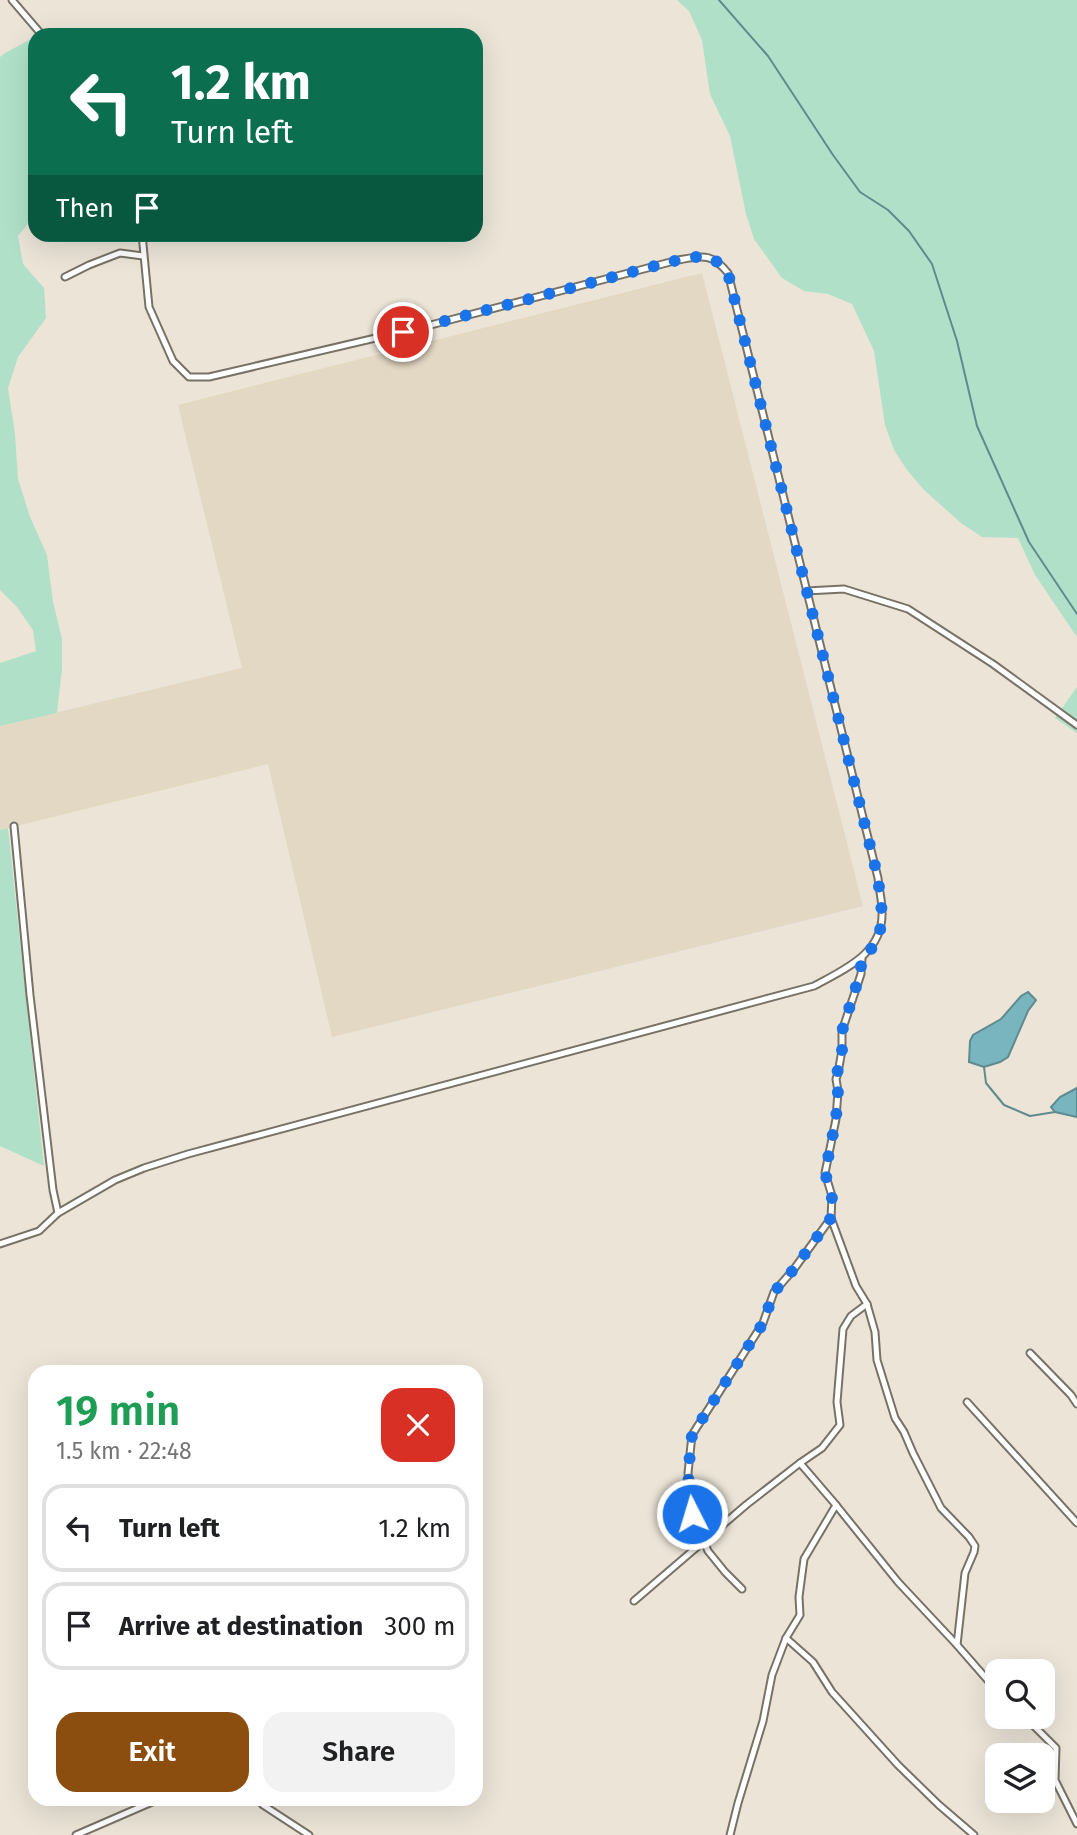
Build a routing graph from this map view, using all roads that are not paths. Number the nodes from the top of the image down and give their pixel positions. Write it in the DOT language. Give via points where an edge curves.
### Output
graph roads {
  1 [pos="12,0"];
  2 [pos="36,28"];
  3 [pos="142,242"];
  4 [pos="143,256"];
  5 [pos="65,277"];
  6 [pos="806,590"];
  7 [pos="1077,725"];
  8 [pos="14,826"];
  9 [pos="862,958"];
  10 [pos="58,1213"];
  11 [pos="831,1218"];
  12 [pos="0,1244"];
  13 [pos="867,1304"];
  14 [pos="1030,1353"];
  15 [pos="967,1402"];
  16 [pos="1077,1404"];
  17 [pos="800,1463"];
  18 [pos="836,1505"];
  19 [pos="1077,1523"];
  20 [pos="705,1541"];
  21 [pos="742,1589"];
  22 [pos="634,1601"];
  23 [pos="786,1638"];
  24 [pos="957,1645"];
  25 [pos="985,1677"];
  26 [pos="1036,1729"];
  27 [pos="143,1806"];
  28 [pos="265,1806"];
  29 [pos="1077,1824"];
  30 [pos="76,1835"];
  31 [pos="309,1835"];
  32 [pos="730,1835"];
  33 [pos="974,1835"];
  1 -- 2 [label="street"];
  3 -- 4 [label="street"];
  4 -- 5 [label="street" via="120,253"];
  4 -- 6 [label="street" via="149,307 173,361 189,377 209,377 427,326 678,260 712,258 728,273"];
  6 -- 7 [label="street" via="844,589 908,609"];
  6 -- 9 [label="street" via="878,878 880,931"];
  8 -- 10 [label="street"];
  9 -- 10 [label="street" via="814,985 144,1168"];
  9 -- 11 [label="street" via="842,1031 836,1079 836,1119 825,1173 832,1196"];
  10 -- 12 [label="street" via="39,1231"];
  11 -- 13 [label="street"];
  11 -- 20 [label="street" via="774,1292 763,1323 692,1435 688,1474 692,1514"];
  13 -- 17 [label="street" via="843,1329 839,1425 822,1448"];
  13 -- 24 [label="street" via="877,1360 895,1418 941,1508 975,1546 965,1573"];
  14 -- 16 [label="street"];
  15 -- 19 [label="street"];
  17 -- 18 [label="street"];
  17 -- 20 [label="street"];
  18 -- 23 [label="street" via="804,1559 800,1615"];
  18 -- 24 [label="street"];
  20 -- 21 [label="street" via="708,1551"];
  20 -- 22 [label="street"];
  23 -- 32 [label="street"];
  23 -- 33 [label="street" via="813,1662 832,1692 898,1765"];
  24 -- 25 [label="street"];
  26 -- 29 [label="street" via="1056,1748 1055,1780"];
  27 -- 30 [label="street"];
  28 -- 31 [label="street"];
}
